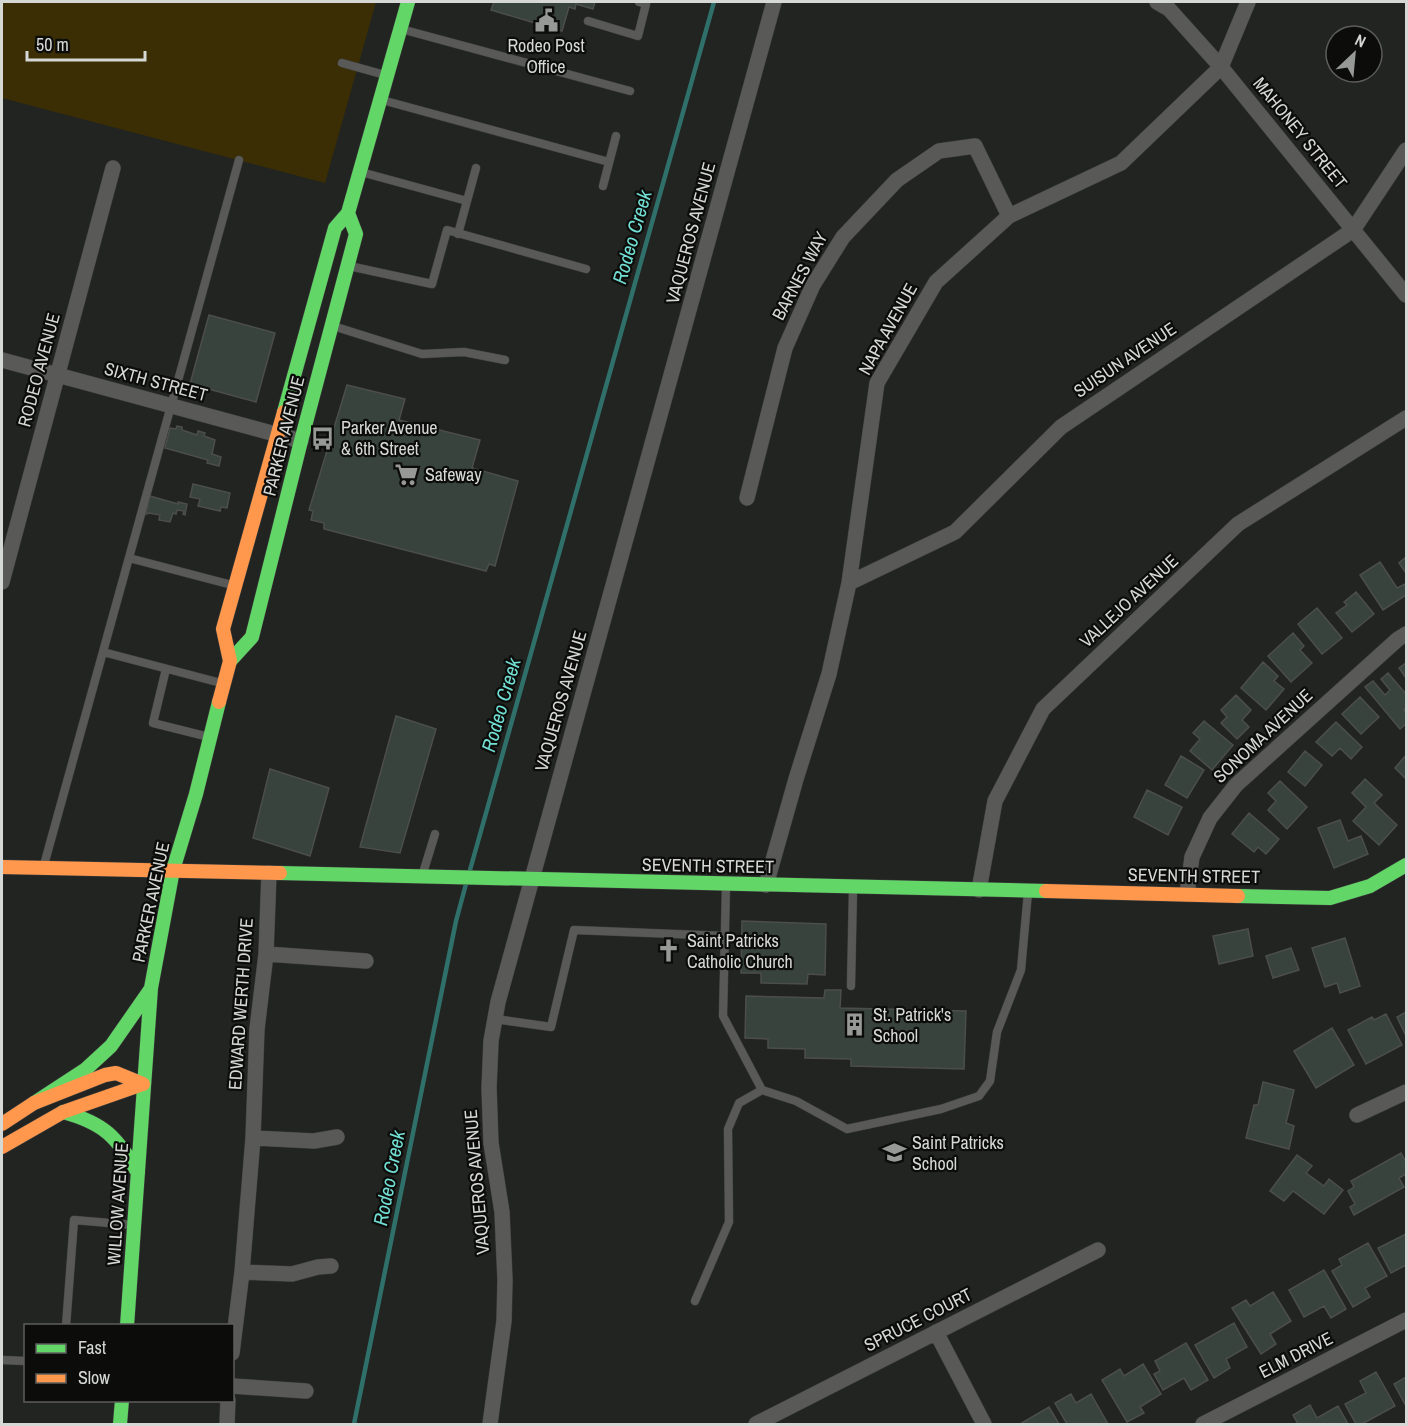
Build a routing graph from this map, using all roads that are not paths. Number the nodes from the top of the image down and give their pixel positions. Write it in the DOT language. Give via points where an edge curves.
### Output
graph roads {
  1 [pos="408,2"];
  2 [pos="639,2"];
  3 [pos="774,2"];
  4 [pos="1156,2"];
  5 [pos="1248,2"];
  6 [pos="588,21"];
  7 [pos="400,28"];
  8 [pos="342,63"];
  9 [pos="1221,67"];
  10 [pos="387,76"];
  11 [pos="630,91"];
  12 [pos="380,99"];
  13 [pos="615,136"];
  14 [pos="1407,150"];
  15 [pos="239,160"];
  16 [pos="609,162"];
  17 [pos="114,168"];
  18 [pos="476,168"];
  19 [pos="360,172"];
  20 [pos="603,186"];
  21 [pos="467,201"];
  22 [pos="348,213"];
  23 [pos="1009,216"];
  24 [pos="1353,230"];
  25 [pos="458,234"];
  26 [pos="348,265"];
  27 [pos="586,269"];
  28 [pos="1407,295"];
  29 [pos="332,326"];
  30 [pos="2,360"];
  31 [pos="505,360"];
  32 [pos="57,375"];
  33 [pos="171,406"];
  34 [pos="1407,418"];
  35 [pos="277,435"];
  36 [pos="301,441"];
  37 [pos="747,498"];
  38 [pos="129,558"];
  39 [pos="2,582"];
  40 [pos="849,583"];
  41 [pos="235,586"];
  42 [pos="1407,634"];
  43 [pos="103,652"];
  44 [pos="230,661"];
  45 [pos="166,669"];
  46 [pos="224,684"];
  47 [pos="210,737"];
  48 [pos="435,834"];
  49 [pos="1407,865"];
  50 [pos="2,867"];
  51 [pos="43,868"];
  52 [pos="173,870"];
  53 [pos="269,873"];
  54 [pos="423,876"];
  55 [pos="531,879"];
  56 [pos="726,884"];
  57 [pos="766,885"];
  58 [pos="854,887"];
  59 [pos="979,890"];
  60 [pos="1028,891"];
  61 [pos="1187,894"];
  62 [pos="726,936"];
  63 [pos="266,954"];
  64 [pos="366,961"];
  65 [pos="850,986"];
  66 [pos="151,988"];
  67 [pos="495,1019"];
  68 [pos="143,1084"];
  69 [pos="762,1090"];
  70 [pos="1407,1092"];
  71 [pos="34,1102"];
  72 [pos="63,1112"];
  73 [pos="1357,1115"];
  74 [pos="2,1124"];
  75 [pos="337,1137"];
  76 [pos="253,1138"];
  77 [pos="2,1147"];
  78 [pos="138,1173"];
  79 [pos="135,1225"];
  80 [pos="1098,1250"];
  81 [pos="331,1266"];
  82 [pos="242,1272"];
  83 [pos="695,1301"];
  84 [pos="1407,1320"];
  85 [pos="66,1324"];
  86 [pos="127,1324"];
  87 [pos="936,1332"];
  88 [pos="234,1337"];
  89 [pos="2,1360"];
  90 [pos="24,1361"];
  91 [pos="234,1386"];
  92 [pos="306,1391"];
  93 [pos="122,1402"];
  94 [pos="228,1402"];
  95 [pos="120,1425"];
  96 [pos="227,1425"];
  97 [pos="490,1425"];
  98 [pos="756,1425"];
  99 [pos="984,1425"];
  100 [pos="1203,1425"];
  1 -- 7 [label="main road, PARKER AVENUE"];
  2 -- 6 [label="lane" via="646,4 638,36"];
  3 -- 55 [label="street, VAQUEROS AVENUE"];
  4 -- 9 [label="street, MAHONEY STREET" via="1169,9"];
  5 -- 9 [label="street, NAPA AVENUE"];
  7 -- 10 [label="main road, PARKER AVENUE"];
  7 -- 11 [label="lane"];
  8 -- 10 [label="lane"];
  9 -- 23 [label="street, NAPA AVENUE" via="1121,163"];
  9 -- 24 [label="street, MAHONEY STREET"];
  10 -- 12 [label="main road, PARKER AVENUE"];
  12 -- 16 [label="lane"];
  12 -- 19 [label="main road, PARKER AVENUE"];
  13 -- 16 [label="lane"];
  14 -- 24 [label="street, SUISUN AVENUE"];
  15 -- 33 [label="lane"];
  16 -- 20 [label="lane"];
  17 -- 32 [label="street, RODEO AVENUE"];
  18 -- 21 [label="lane"];
  19 -- 21 [label="lane"];
  19 -- 22 [label="main road, PARKER AVENUE"];
  21 -- 25 [label="lane"];
  22 -- 26 [label="main road, PARKER AVENUE" via="356,234"];
  22 -- 35 [label="main road, PARKER AVENUE" via="335,228"];
  23 -- 37 [label="street, BARNES WAY" via="975,146 939,151 897,180 843,237 813,285 784,348"];
  23 -- 40 [label="street, NAPA AVENUE" via="936,282 877,383"];
  24 -- 28 [label="street, MAHONEY STREET"];
  24 -- 40 [label="street, SUISUN AVENUE" via="1060,427 955,532"];
  25 -- 26 [label="lane" via="447,230 432,284"];
  25 -- 27 [label="lane"];
  26 -- 29 [label="main road, PARKER AVENUE"];
  29 -- 31 [label="lane" via="422,354 464,352"];
  29 -- 36 [label="main road, PARKER AVENUE"];
  30 -- 32 [label="street, SIXTH STREET"];
  32 -- 33 [label="street, SIXTH STREET"];
  32 -- 39 [label="street, RODEO AVENUE"];
  33 -- 35 [label="street, SIXTH STREET"];
  33 -- 38 [label="lane"];
  34 -- 59 [label="street, VALLEJO AVENUE" via="1238,524 1043,709 995,801"];
  35 -- 36 [label="street, SIXTH STREET"];
  35 -- 41 [label="main road, PARKER AVENUE"];
  36 -- 44 [label="main road, PARKER AVENUE" via="252,637"];
  38 -- 41 [label="lane"];
  38 -- 43 [label="lane"];
  40 -- 57 [label="street, NAPA AVENUE" via="829,674"];
  41 -- 44 [label="main road, PARKER AVENUE" via="223,629"];
  42 -- 61 [label="street, SONOMA AVENUE" via="1236,785 1210,818 1192,857"];
  43 -- 45 [label="lane"];
  43 -- 51 [label="lane"];
  44 -- 46 [label="main road, PARKER AVENUE"];
  45 -- 46 [label="lane"];
  45 -- 47 [label="lane" via="153,723"];
  46 -- 47 [label="main road, PARKER AVENUE"];
  47 -- 52 [label="main road, PARKER AVENUE"];
  48 -- 54 [label="lane"];
  49 -- 61 [label="main road, SEVENTH STREET" via="1361,891 1330,898"];
  50 -- 51 [label="main road, SEVENTH STREET"];
  51 -- 52 [label="main road, SEVENTH STREET"];
  52 -- 53 [label="main road, SEVENTH STREET"];
  52 -- 66 [label="main road, PARKER AVENUE"];
  53 -- 54 [label="main road, SEVENTH STREET"];
  53 -- 63 [label="street, EDWARD WERTH DRIVE"];
  54 -- 55 [label="main road, SEVENTH STREET"];
  55 -- 56 [label="main road, SEVENTH STREET"];
  55 -- 67 [label="street, VAQUEROS AVENUE"];
  56 -- 57 [label="main road, SEVENTH STREET"];
  56 -- 62 [label="lane"];
  57 -- 58 [label="main road, SEVENTH STREET"];
  58 -- 59 [label="main road, SEVENTH STREET"];
  58 -- 65 [label="lane"];
  59 -- 60 [label="main road, SEVENTH STREET"];
  60 -- 61 [label="main road, SEVENTH STREET"];
  60 -- 69 [label="lane" via="1021,970 997,1032 990,1081 979,1096 941,1109 847,1129 796,1101"];
  62 -- 67 [label="lane" via="574,930 551,1027"];
  62 -- 69 [label="lane" via="723,1016"];
  63 -- 64 [label="street"];
  63 -- 76 [label="street, EDWARD WERTH DRIVE" via="257,1029"];
  66 -- 68 [label="main road, PARKER AVENUE"];
  66 -- 71 [label="main road" via="111,1046 86,1069"];
  67 -- 97 [label="street, VAQUEROS AVENUE" via="489,1088 491,1143 505,1280 504,1321"];
  68 -- 71 [label="main road" via="116,1073"];
  68 -- 72 [label="main road"];
  68 -- 78 [label="main road, WILLOW AVENUE"];
  69 -- 83 [label="lane" via="739,1103 728,1129 729,1222"];
  70 -- 73 [label="street"];
  71 -- 74 [label="main road"];
  72 -- 77 [label="main road"];
  72 -- 78 [label="main road" via="100,1124 123,1146"];
  75 -- 76 [label="street" via="314,1141"];
  76 -- 82 [label="street, EDWARD WERTH DRIVE"];
  78 -- 79 [label="main road, WILLOW AVENUE"];
  79 -- 85 [label="lane" via="74,1220"];
  79 -- 86 [label="main road, WILLOW AVENUE"];
  80 -- 87 [label="street, SPRUCE COURT"];
  81 -- 82 [label="street" via="292,1274"];
  82 -- 88 [label="street, EDWARD WERTH DRIVE"];
  84 -- 100 [label="street, ELM DRIVE"];
  87 -- 98 [label="street, SPRUCE COURT"];
  87 -- 99 [label="street"];
  89 -- 90 [label="lane"];
  91 -- 92 [label="street"];
  93 -- 95 [label="main road"];
  94 -- 96 [label="street"];
}
